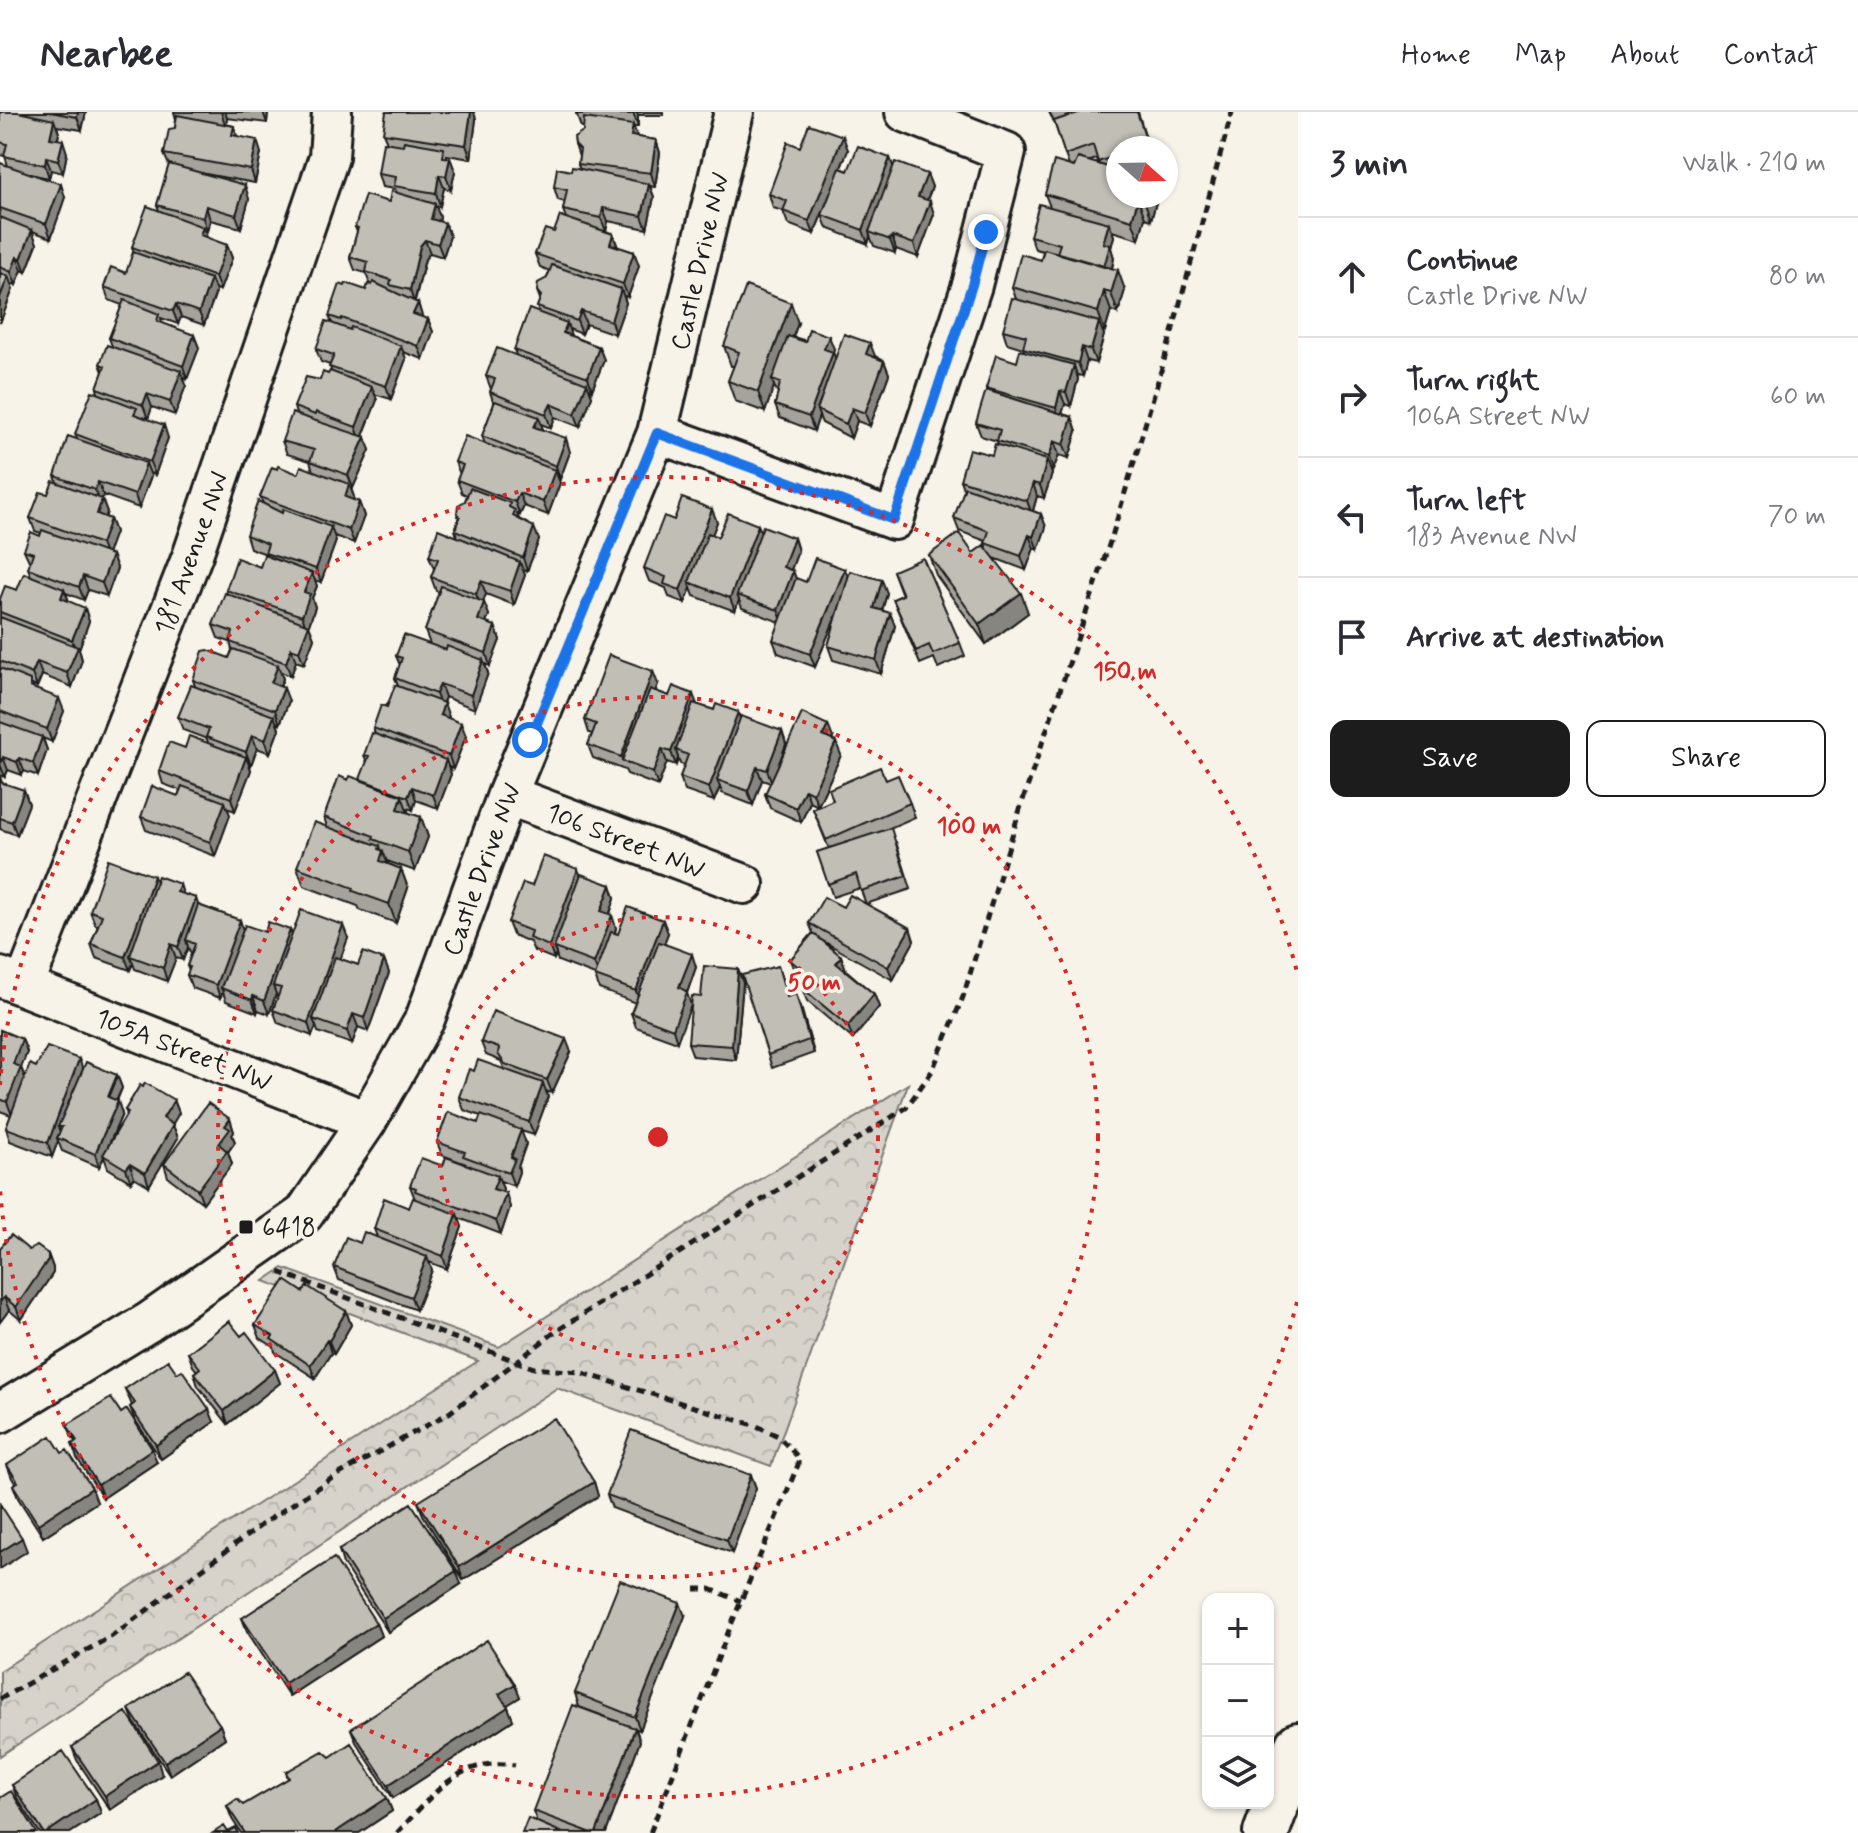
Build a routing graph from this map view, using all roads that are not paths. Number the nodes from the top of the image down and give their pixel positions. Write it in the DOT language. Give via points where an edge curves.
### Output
graph roads {
  1 [pos="332,112"];
  2 [pos="734,112"];
  3 [pos="905,112"];
  4 [pos="657,433"];
  5 [pos="507,795"];
  6 [pos="744,884"];
  7 [pos="12,982"];
  8 [pos="367,1121"];
  9 [pos="0,1413"];
  10 [pos="1298,1745"];
  11 [pos="1266,1827"];
  1 -- 7 [label="street, 181 Avenue NW" via="329,157 193,554"];
  2 -- 4 [label="street, Castle Drive NW"];
  3 -- 4 [label="street" via="1006,152 972,285 894,520"];
  4 -- 5 [label="street, Castle Drive NW"];
  5 -- 6 [label="street, 106 Street NW"];
  5 -- 8 [label="street, Castle Drive NW" via="425,1019"];
  7 -- 8 [label="street, 105A Street NW"];
  8 -- 9 [label="street, Castle Drive NW" via="304,1214 149,1322"];
  10 -- 11 [label="highway"];
}
